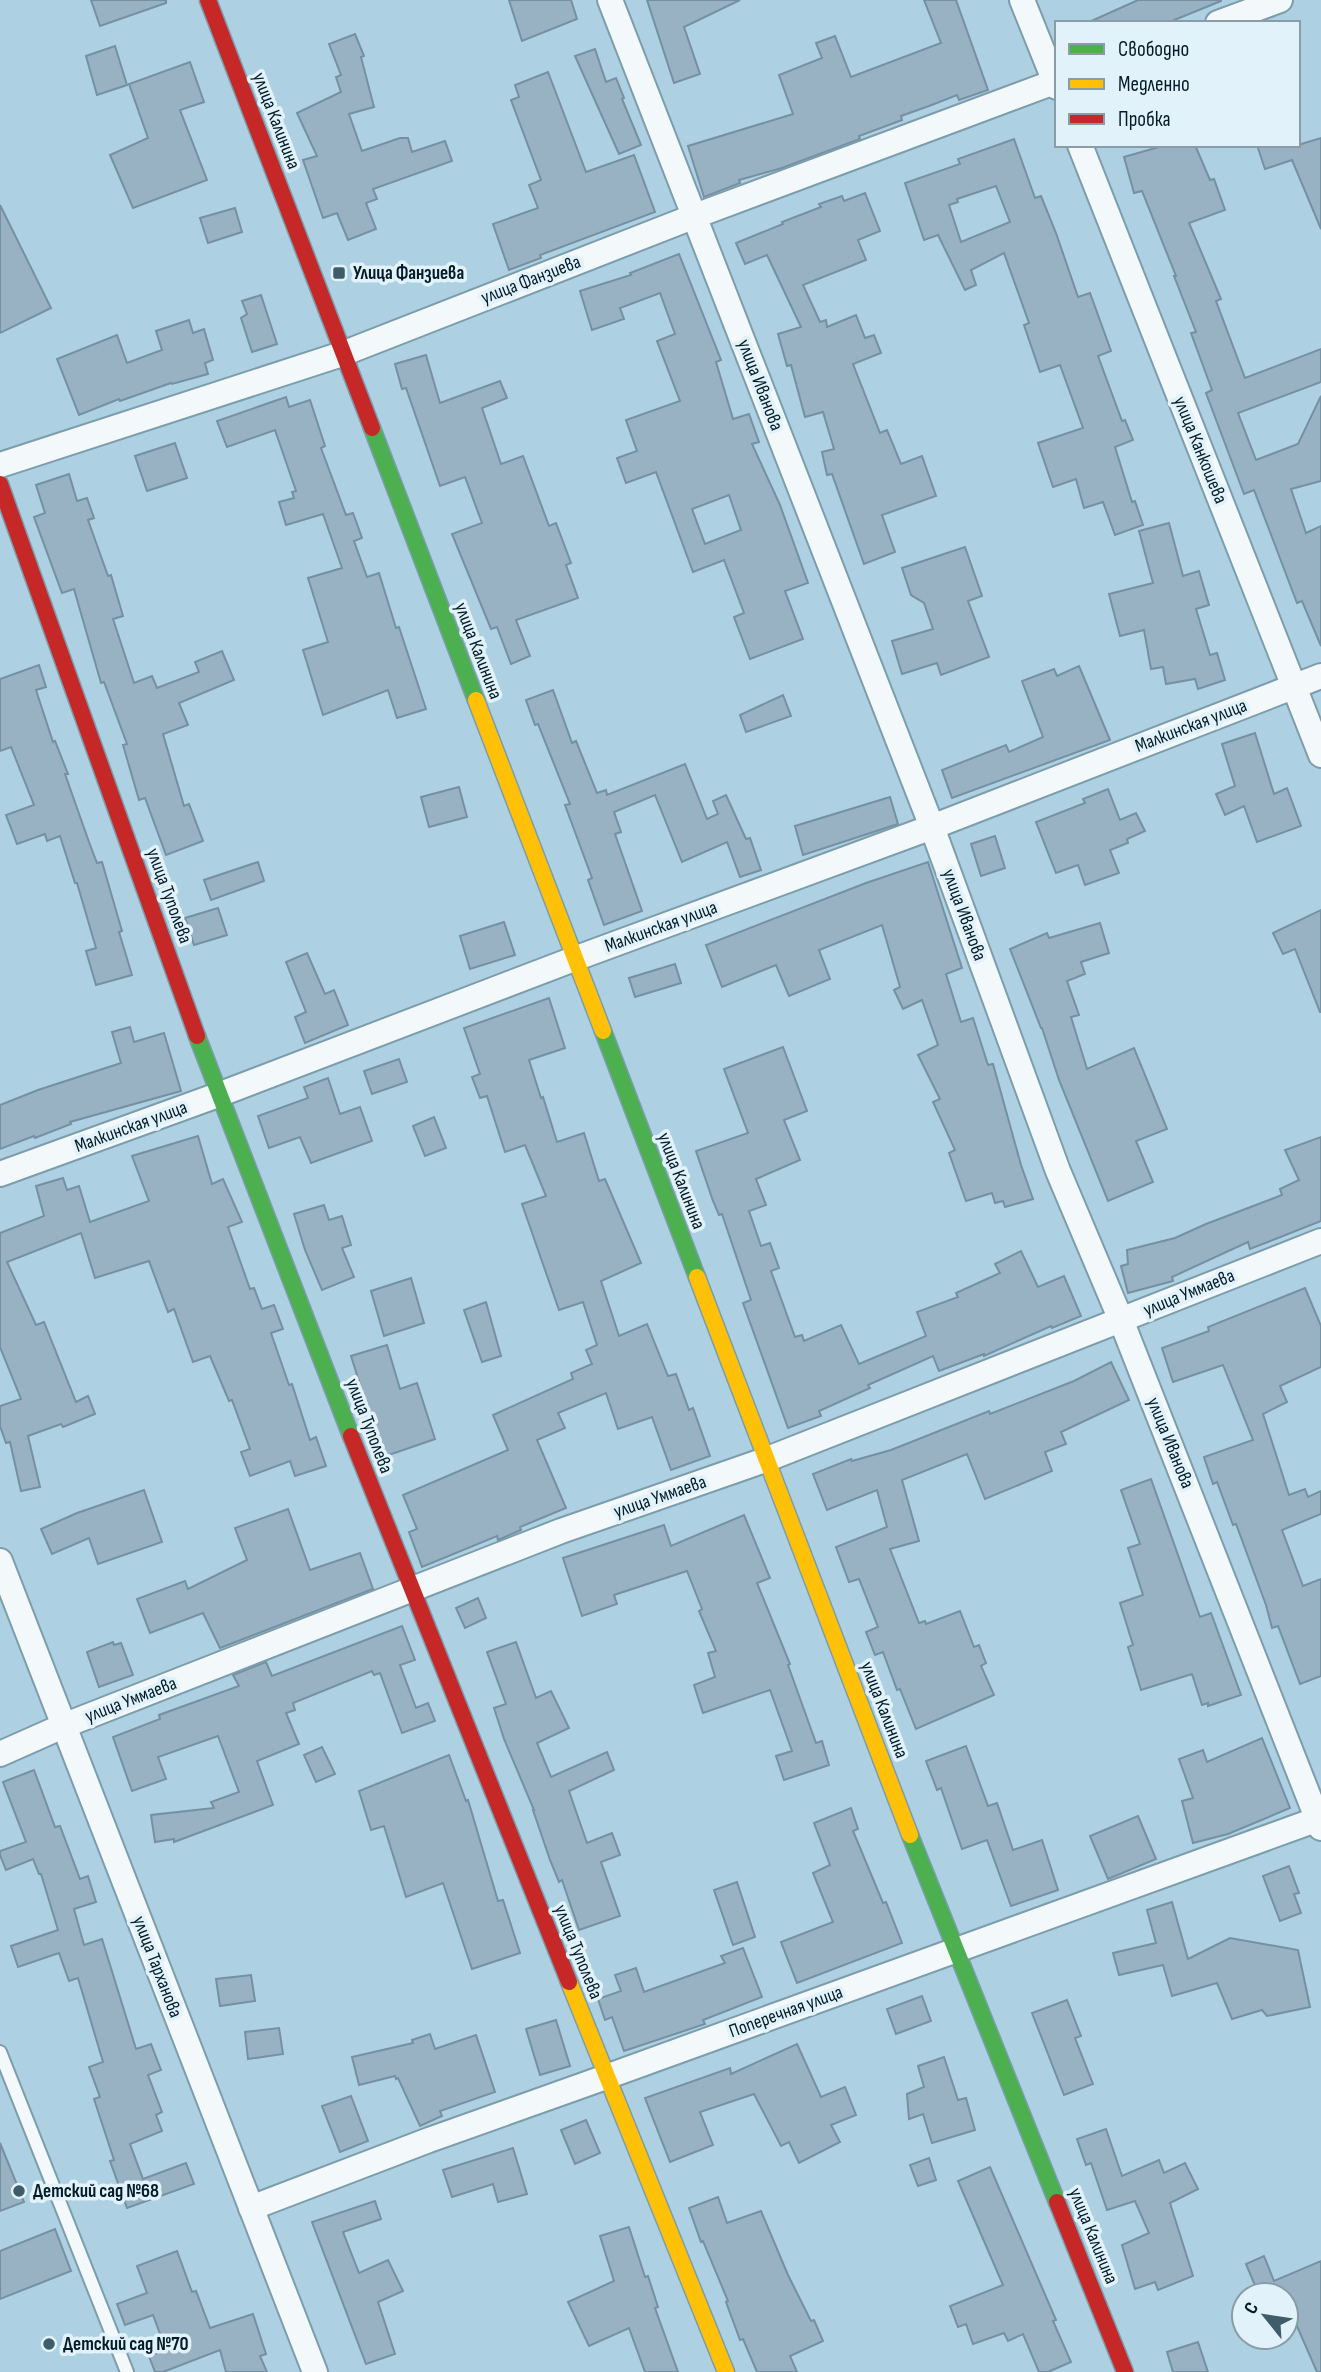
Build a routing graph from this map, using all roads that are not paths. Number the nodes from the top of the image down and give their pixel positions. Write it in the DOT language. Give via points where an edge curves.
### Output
graph roads {
  1 [pos="208,0"];
  2 [pos="610,0"];
  3 [pos="1022,0"];
  4 [pos="1280,0"];
  5 [pos="1223,21"];
  6 [pos="1055,81"];
  7 [pos="1055,83"];
  8 [pos="1081,147"];
  9 [pos="695,216"];
  10 [pos="342,354"];
  11 [pos="0,465"];
  12 [pos="0,484"];
  13 [pos="1321,676"];
  14 [pos="1294,686"];
  15 [pos="1321,755"];
  16 [pos="932,827"];
  17 [pos="574,959"];
  18 [pos="218,1095"];
  19 [pos="0,1174"];
  20 [pos="1321,1241"];
  21 [pos="1121,1320"];
  22 [pos="765,1460"];
  23 [pos="0,1561"];
  24 [pos="411,1591"];
  25 [pos="64,1726"];
  26 [pos="0,1754"];
  27 [pos="1320,1822"];
  28 [pos="956,1951"];
  29 [pos="0,2052"];
  30 [pos="606,2077"];
  31 [pos="251,2208"];
  32 [pos="127,2372"];
  33 [pos="315,2372"];
  34 [pos="726,2372"];
  35 [pos="1125,2372"];
  1 -- 10 [label="street, улица Калинина"];
  2 -- 9 [label="street, улица Иванова"];
  3 -- 6 [label="street"];
  4 -- 5 [label="street"];
  7 -- 9 [label="street, улица Фанзиева"];
  8 -- 14 [label="street, улица Канкошева"];
  9 -- 10 [label="street, улица Фанзиева"];
  9 -- 16 [label="street, улица Иванова"];
  10 -- 11 [label="street, улица Фанзиева"];
  10 -- 17 [label="street, улица Калинина"];
  12 -- 18 [label="street, улица Туполева"];
  13 -- 14 [label="street, Малкинская улица"];
  14 -- 15 [label="street, улица Канкошева"];
  14 -- 16 [label="street, Малкинская улица"];
  16 -- 17 [label="street, Малкинская улица"];
  16 -- 21 [label="street, улица Иванова" via="1058,1171"];
  17 -- 18 [label="street, Малкинская улица"];
  17 -- 22 [label="street, улица Калинина"];
  18 -- 19 [label="street, Малкинская улица"];
  18 -- 24 [label="street, улица Туполева"];
  20 -- 21 [label="street, улица Уммаева"];
  21 -- 22 [label="street, улица Уммаева"];
  21 -- 27 [label="street, улица Иванова"];
  22 -- 24 [label="street, улица Уммаева" via="561,1531"];
  22 -- 28 [label="street, улица Калинина"];
  23 -- 25 [label="street, улица Тарханова"];
  24 -- 25 [label="street, улица Уммаева"];
  24 -- 30 [label="street, улица Туполева"];
  25 -- 26 [label="street, улица Уммаева"];
  25 -- 31 [label="street, улица Тарханова"];
  27 -- 28 [label="street, Поперечная улица"];
  28 -- 30 [label="street, Поперечная улица"];
  28 -- 35 [label="street, улица Калинина"];
  29 -- 32 [label="lane"];
  30 -- 31 [label="street, Поперечная улица"];
  30 -- 34 [label="street, улица Туполева"];
  31 -- 33 [label="street, улица Тарханова"];
}
